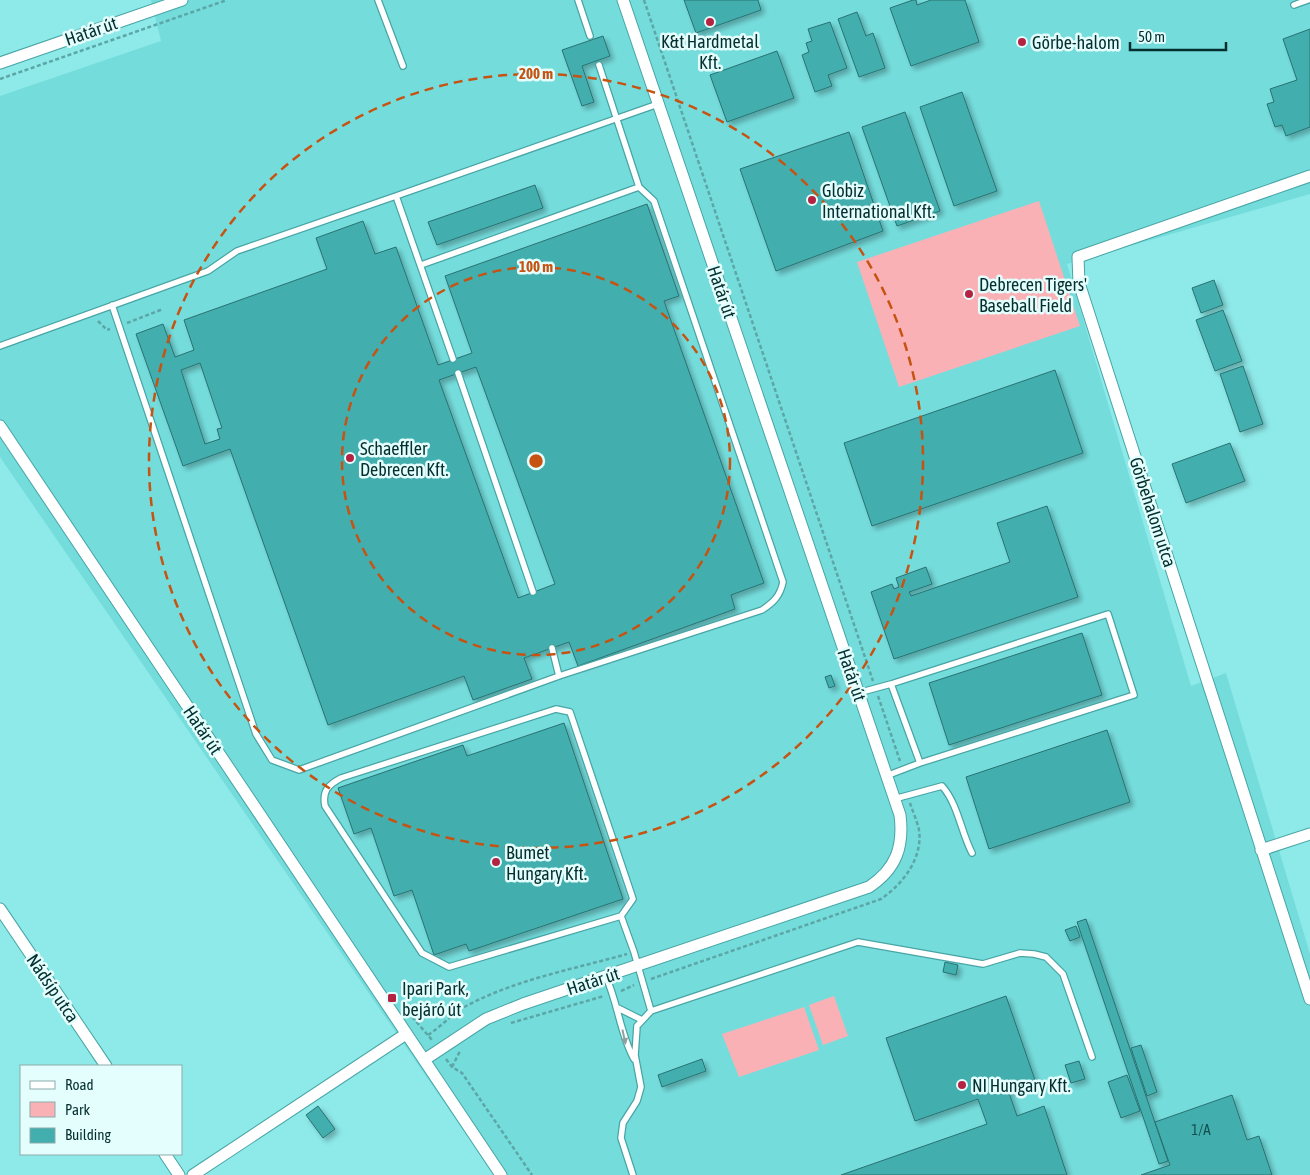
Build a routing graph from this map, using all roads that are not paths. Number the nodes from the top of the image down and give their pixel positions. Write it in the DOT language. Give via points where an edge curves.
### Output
graph roads {
  1 [pos="182,0"];
  2 [pos="378,0"];
  3 [pos="578,0"];
  4 [pos="623,0"];
  5 [pos="1308,0"];
  6 [pos="1294,5"];
  7 [pos="590,36"];
  8 [pos="0,63"];
  9 [pos="599,65"];
  10 [pos="403,66"];
  11 [pos="658,104"];
  12 [pos="616,118"];
  13 [pos="1310,176"];
  14 [pos="639,188"];
  15 [pos="396,196"];
  16 [pos="421,265"];
  17 [pos="112,305"];
  18 [pos="0,346"];
  19 [pos="453,359"];
  20 [pos="458,373"];
  21 [pos="0,426"];
  22 [pos="533,592"];
  23 [pos="552,648"];
  24 [pos="559,676"];
  25 [pos="891,684"];
  26 [pos="858,693"];
  27 [pos="920,763"];
  28 [pos="886,776"];
  29 [pos="894,799"];
  30 [pos="1310,834"];
  31 [pos="1261,850"];
  32 [pos="972,853"];
  33 [pos="0,909"];
  34 [pos="621,916"];
  35 [pos="637,966"];
  36 [pos="606,977"];
  37 [pos="1310,999"];
  38 [pos="618,1008"];
  39 [pos="651,1011"];
  40 [pos="642,1020"];
  41 [pos="406,1034"];
  42 [pos="1092,1057"];
  43 [pos="424,1060"];
  44 [pos="636,1063"];
  45 [pos="105,1065"];
  46 [pos="166,1155"];
  47 [pos="180,1175"];
  48 [pos="193,1175"];
  49 [pos="501,1175"];
  50 [pos="633,1175"];
  1 -- 8 [label="street, Határ út"];
  2 -- 10 [label="lane"];
  3 -- 7 [label="lane"];
  4 -- 11 [label="street, Határ út"];
  5 -- 6 [label="lane"];
  9 -- 12 [label="lane"];
  11 -- 12 [label="lane"];
  11 -- 26 [label="street, Határ út"];
  12 -- 14 [label="lane"];
  12 -- 15 [label="lane"];
  13 -- 31 [label="street, Görbehalom utca" via="1078,257 1079,283"];
  14 -- 16 [label="lane"];
  14 -- 24 [label="lane" via="654,201 784,582 774,602 762,610"];
  15 -- 16 [label="lane"];
  15 -- 17 [label="lane" via="237,251 208,272"];
  16 -- 19 [label="lane"];
  17 -- 18 [label="lane"];
  17 -- 24 [label="lane" via="256,734 272,760 299,770"];
  20 -- 22 [label="lane"];
  21 -- 41 [label="street, Határ út"];
  23 -- 24 [label="lane"];
  25 -- 26 [label="lane"];
  25 -- 27 [label="lane"];
  25 -- 27 [label="lane" via="1108,614 1134,695"];
  26 -- 28 [label="street, Határ út"];
  27 -- 28 [label="lane"];
  28 -- 29 [label="street, Határ út"];
  29 -- 32 [label="lane" via="942,786 950,795 962,834"];
  29 -- 35 [label="street, Határ út" via="902,831 901,847 897,860 881,879 869,887"];
  30 -- 31 [label="street"];
  31 -- 37 [label="street, Görbehalom utca"];
  33 -- 45 [label="street, Nádsíp utca"];
  34 -- 34 [label="lane" via="633,899 570,712 556,709 341,778 325,790 325,806 422,953 449,966"];
  34 -- 35 [label="lane"];
  35 -- 36 [label="street, Határ út"];
  35 -- 39 [label="lane"];
  36 -- 38 [label="lane"];
  36 -- 43 [label="street, Határ út" via="486,1019"];
  38 -- 40 [label="lane"];
  38 -- 44 [label="lane, one-way" via="626,1045"];
  39 -- 40 [label="lane"];
  39 -- 42 [label="lane" via="858,942 983,964 1020,953 1034,954 1046,957 1063,974"];
  40 -- 44 [label="lane" via="637,1026"];
  41 -- 43 [label="street, Határ út"];
  41 -- 48 [label="street"];
  43 -- 49 [label="street, Határ út"];
  44 -- 50 [label="lane" via="641,1087 637,1102 623,1123 621,1138"];
  46 -- 47 [label="street"];
}
